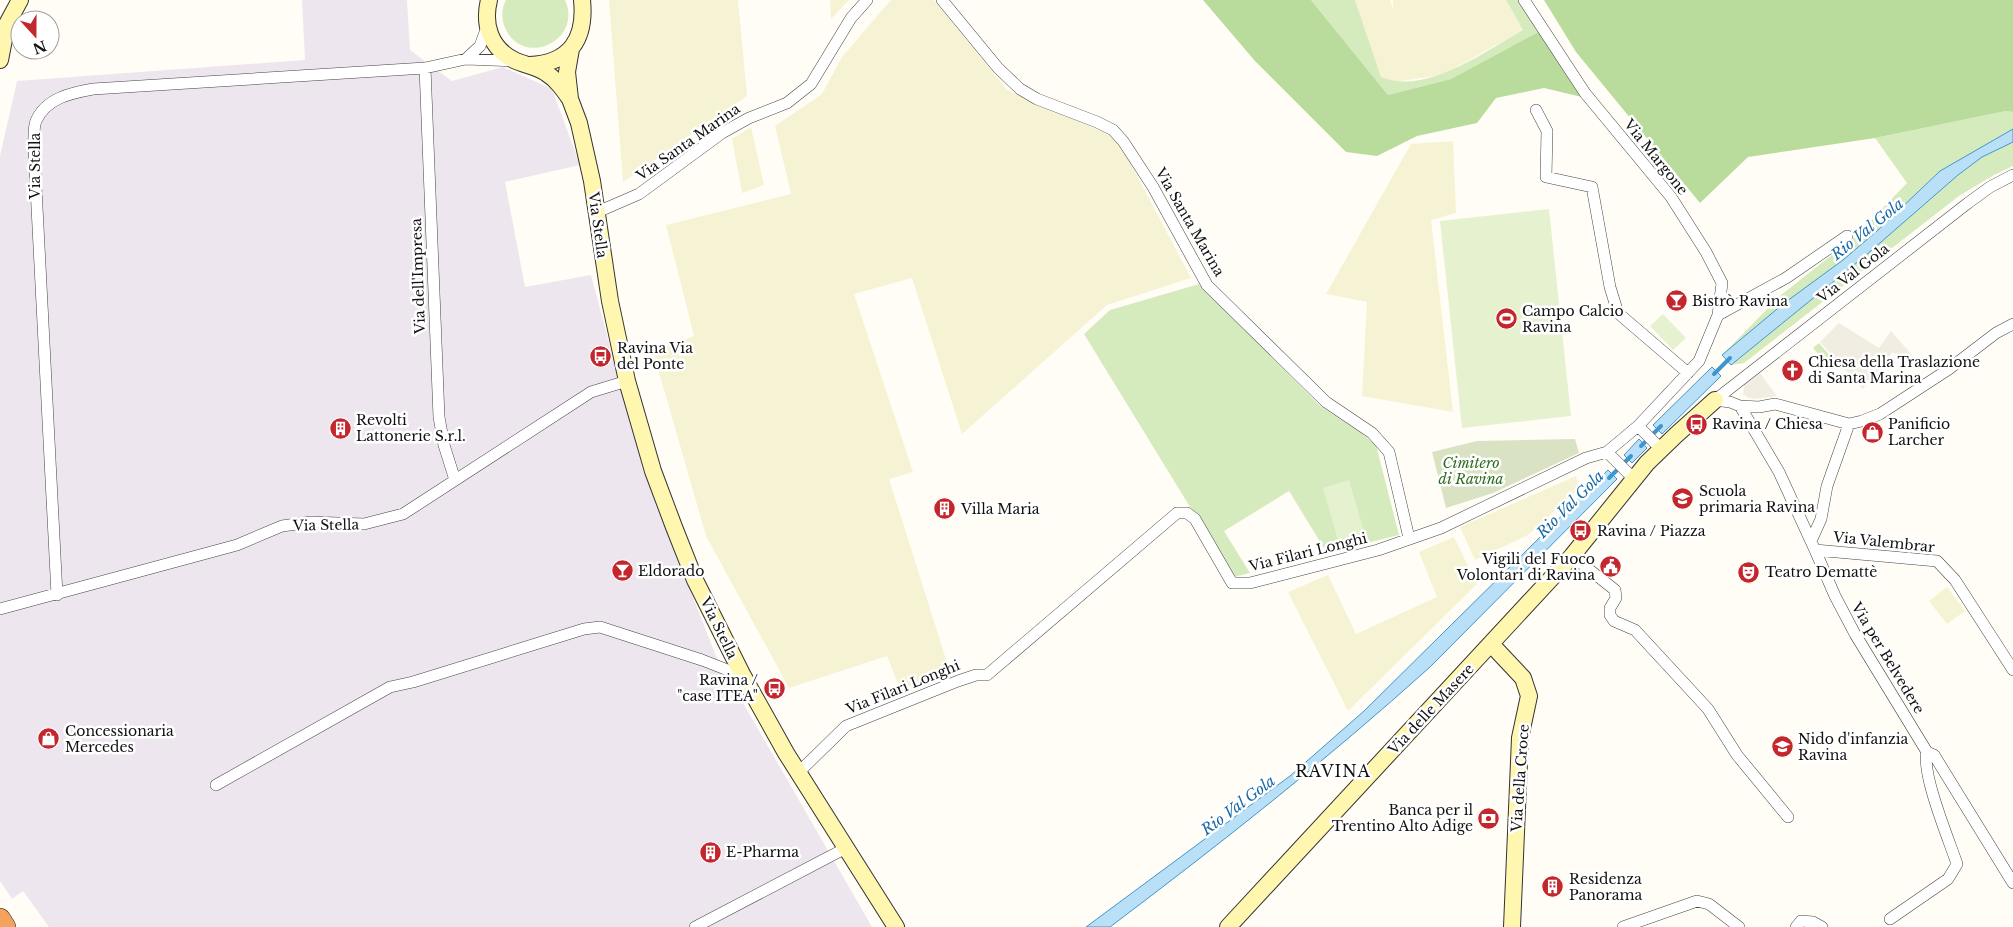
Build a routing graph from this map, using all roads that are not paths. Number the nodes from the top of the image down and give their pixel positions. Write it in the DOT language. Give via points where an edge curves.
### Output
graph roads {
  1 [pos="20,0"];
  2 [pos="867,0"];
  3 [pos="942,0"];
  4 [pos="1524,0"];
  5 [pos="582,2"];
  6 [pos="486,10"];
  7 [pos="571,49"];
  8 [pos="466,59"];
  9 [pos="0,60"];
  10 [pos="522,63"];
  11 [pos="425,68"];
  12 [pos="570,99"];
  13 [pos="1536,110"];
  14 [pos="2013,175"];
  15 [pos="596,212"];
  16 [pos="1847,236"];
  17 [pos="1718,314"];
  18 [pos="2013,324"];
  19 [pos="1707,346"];
  20 [pos="1688,373"];
  21 [pos="627,381"];
  22 [pos="1715,400"];
  23 [pos="1740,406"];
  24 [pos="1849,424"];
  25 [pos="1641,430"];
  26 [pos="1657,445"];
  27 [pos="1607,452"];
  28 [pos="1629,475"];
  29 [pos="455,480"];
  30 [pos="1409,538"];
  31 [pos="1813,545"];
  32 [pos="1572,556"];
  33 [pos="57,595"];
  34 [pos="0,609"];
  35 [pos="1491,644"];
  36 [pos="2013,670"];
  37 [pos="743,676"];
  38 [pos="1927,752"];
  39 [pos="798,773"];
  40 [pos="216,785"];
  41 [pos="1788,817"];
  42 [pos="846,848"];
  43 [pos="2013,883"];
  44 [pos="1890,918"];
  45 [pos="0,919"];
  46 [pos="5,927"];
  47 [pos="695,927"];
  48 [pos="896,927"];
  49 [pos="1228,927"];
  50 [pos="1512,927"];
  51 [pos="1622,927"];
  52 [pos="1739,927"];
  53 [pos="1796,927"];
  54 [pos="1822,927"];
  1 -- 9 [label="street" via="8,24"];
  2 -- 15 [label="street, Via Santa Marina" via="851,18 811,84 787,103 722,133 639,194"];
  3 -- 30 [label="street, Via Santa Marina" via="998,68 1020,89 1113,130 1123,141 1208,285 1326,402 1372,432 1390,452"];
  4 -- 17 [label="street, Via Margone" via="1586,93 1671,197 1706,252 1722,283"];
  5 -- 7 [label="street, Via Stella" via="583,22"];
  6 -- 8 [label="street, Via Stella" via="480,46"];
  6 -- 10 [label="street, Via Stella" via="493,41 502,53"];
  7 -- 10 [label="street, Via Stella" via="544,64"];
  7 -- 12 [label="street, Via Stella" via="567,72"];
  8 -- 10 [label="street, Via Stella"];
  8 -- 11 [label="street, Via Stella"];
  10 -- 12 [label="street, Via Stella" via="546,73"];
  11 -- 29 [label="street, Via dell'Impresa" via="439,417"];
  11 -- 33 [label="street, Via Stella" via="93,89 67,94 51,102 35,121 37,242"];
  12 -- 15 [label="street, Via Stella" via="585,147"];
  13 -- 20 [label="street" via="1547,131 1546,177 1592,187 1610,287 1618,313"];
  14 -- 22 [label="street, Via Val Gola" via="1990,186"];
  15 -- 21 [label="street, Via Stella"];
  16 -- 17 [label="street" via="1786,278"];
  17 -- 19 [label="street, Via Margone"];
  18 -- 24 [label="street" via="1880,414"];
  19 -- 20 [label="street, Via Filari Longhi"];
  20 -- 25 [label="street, Via Filari Longhi"];
  21 -- 29 [label="street, Via Stella" via="591,392"];
  21 -- 37 [label="street, Via Stella" via="653,470 677,535 695,580"];
  22 -- 23 [label="street"];
  22 -- 26 [label="street, Via delle Masere"];
  23 -- 24 [label="street" via="1775,404"];
  23 -- 31 [label="street, Via per Belvedere" via="1779,472"];
  24 -- 31 [label="street, Via Valembrar" via="1827,486"];
  25 -- 26 [label="street"];
  25 -- 27 [label="street, Via Filari Longhi"];
  26 -- 28 [label="street, Via delle Masere"];
  27 -- 28 [label="street"];
  27 -- 30 [label="street, Via Filari Longhi" via="1586,458 1461,518"];
  28 -- 32 [label="street, Via delle Masere"];
  29 -- 33 [label="street, Via Stella" via="403,514 364,524 311,522 282,526 237,545"];
  30 -- 39 [label="street, Via Filari Longhi" via="1378,550 1250,583 1232,583 1195,519 1187,513 1177,513 987,675 958,681 846,726"];
  31 -- 36 [label="street, Via Valembrar" via="1937,561 1955,580"];
  31 -- 38 [label="street, Via per Belvedere" via="1834,596"];
  32 -- 35 [label="street, Via delle Masere"];
  32 -- 41 [label="street" via="1615,590 1616,598 1610,608 1614,621 1635,630 1708,709 1737,756"];
  33 -- 34 [label="street, Via Stella"];
  35 -- 49 [label="street, Via delle Masere"];
  35 -- 50 [label="street, Via della Croce" via="1523,678 1529,696 1520,738"];
  37 -- 39 [label="street, Via Stella"];
  37 -- 40 [label="street, Via Stella" via="600,627 584,629 390,687"];
  38 -- 43 [label="street, Via per Belvedere" via="1934,755"];
  38 -- 44 [label="street" via="1924,760 1928,776 1957,864 1948,879"];
  39 -- 42 [label="street, Via Stella"];
  42 -- 47 [label="street"];
  42 -- 48 [label="street, Via Stella"];
  45 -- 46 [label="highway"];
  51 -- 52 [label="street" via="1697,901 1709,904"];
  53 -- 54 [label="street" via="1801,921"];
}
